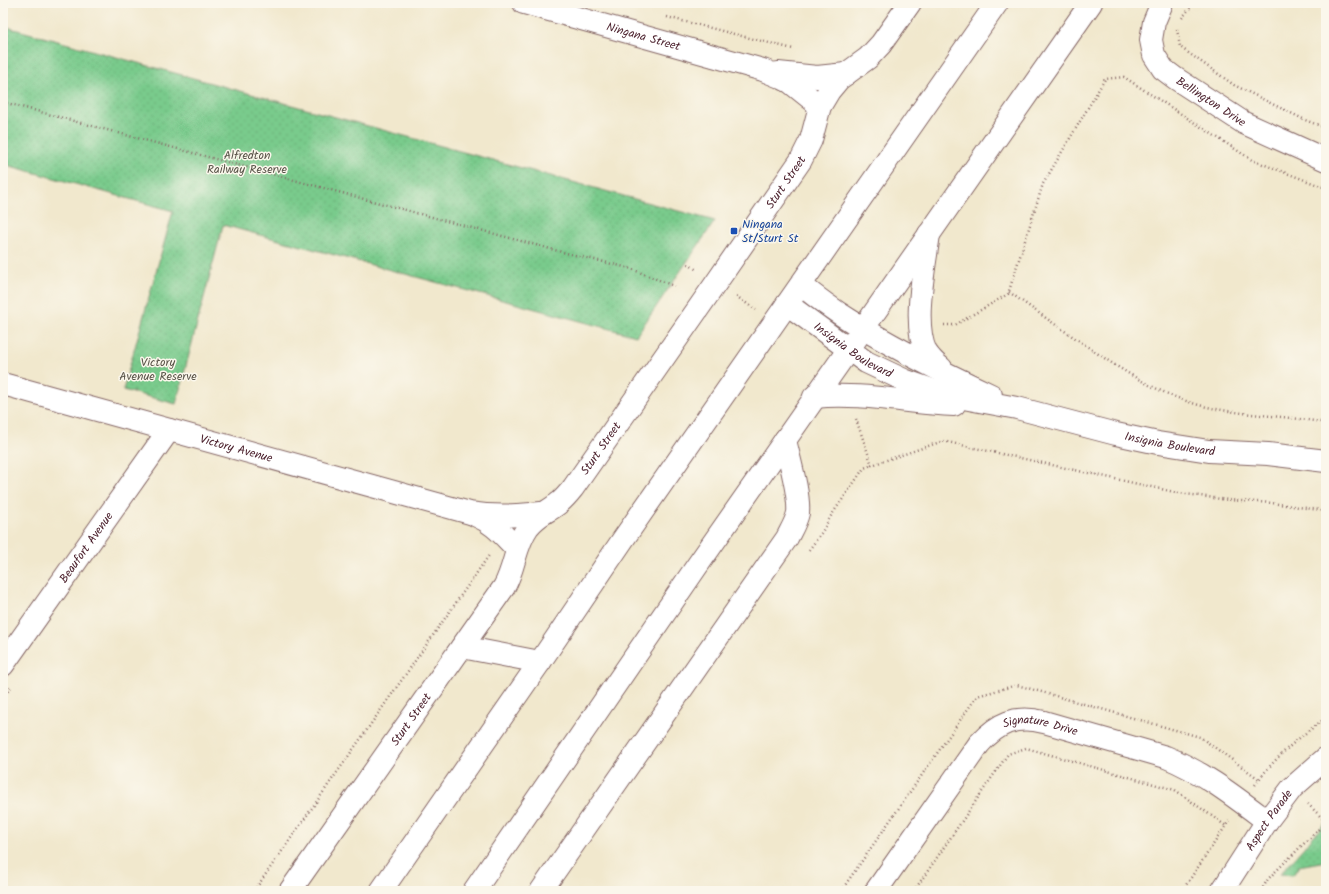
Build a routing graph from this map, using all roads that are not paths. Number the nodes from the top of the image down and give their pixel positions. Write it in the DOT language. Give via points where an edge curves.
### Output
graph roads {
  1 [pos="524,3"];
  2 [pos="910,3"];
  3 [pos="998,3"];
  4 [pos="1091,3"];
  5 [pos="1162,3"];
  6 [pos="763,70"];
  7 [pos="846,74"];
  8 [pos="820,106"];
  9 [pos="1326,160"];
  10 [pos="929,234"];
  11 [pos="801,285"];
  12 [pos="787,304"];
  13 [pos="864,329"];
  14 [pos="849,350"];
  15 [pos="956,379"];
  16 [pos="3,384"];
  17 [pos="814,397"];
  18 [pos="1013,407"];
  19 [pos="169,430"];
  20 [pos="785,440"];
  21 [pos="1326,461"];
  22 [pos="470,513"];
  23 [pos="542,513"];
  24 [pos="510,542"];
  25 [pos="462,647"];
  26 [pos="540,662"];
  27 [pos="3,665"];
  28 [pos="1326,758"];
  29 [pos="1267,821"];
  30 [pos="290,891"];
  31 [pos="380,891"];
  32 [pos="474,891"];
  33 [pos="541,891"];
  34 [pos="876,891"];
  35 [pos="1222,891"];
  1 -- 6 [label="street, Ningana Street"];
  2 -- 7 [label="street, Sturt Street" via="881,44 868,58"];
  3 -- 11 [label="street"];
  4 -- 10 [label="street"];
  5 -- 9 [label="street, Bellington Drive" via="1154,22 1151,40 1154,55 1164,69 1244,123"];
  6 -- 7 [label="street, Ningana Street" via="817,77"];
  6 -- 8 [label="street, Ningana Street" via="790,82"];
  7 -- 8 [label="street, Sturt Street" via="834,85"];
  8 -- 23 [label="street, Sturt Street" via="811,140 801,160 573,488 560,502"];
  10 -- 13 [label="street"];
  10 -- 15 [label="street" via="920,314 921,335 931,359"];
  11 -- 12 [label="street"];
  11 -- 13 [label="street, Insignia Boulevard"];
  12 -- 14 [label="street, Insignia Boulevard"];
  12 -- 26 [label="street"];
  13 -- 14 [label="street"];
  13 -- 15 [label="street, Insignia Boulevard"];
  14 -- 17 [label="street"];
  14 -- 18 [label="street, Insignia Boulevard" via="866,362 913,383 958,397"];
  15 -- 18 [label="street, Insignia Boulevard"];
  16 -- 19 [label="street, Victory Avenue"];
  17 -- 18 [label="street" via="858,396 940,405"];
  17 -- 20 [label="street"];
  18 -- 21 [label="street, Insignia Boulevard" via="1158,443 1209,451 1268,454"];
  19 -- 22 [label="street, Victory Avenue"];
  19 -- 27 [label="street, Beaufort Avenue"];
  20 -- 32 [label="street"];
  20 -- 33 [label="street" via="798,510 787,538"];
  22 -- 23 [label="street, Victory Avenue" via="484,516"];
  22 -- 24 [label="street, Victory Avenue" via="496,526"];
  23 -- 24 [label="street, Sturt Street" via="524,533"];
  24 -- 25 [label="street, Sturt Street" via="511,573"];
  25 -- 26 [label="street"];
  25 -- 30 [label="street, Sturt Street"];
  26 -- 31 [label="street"];
  28 -- 29 [label="street, Aspect Parade" via="1292,788"];
  29 -- 34 [label="street, Signature Drive" via="1206,777 1166,757 1044,722 1020,719 995,729 979,744"];
  29 -- 35 [label="street, Aspect Parade"];
}
